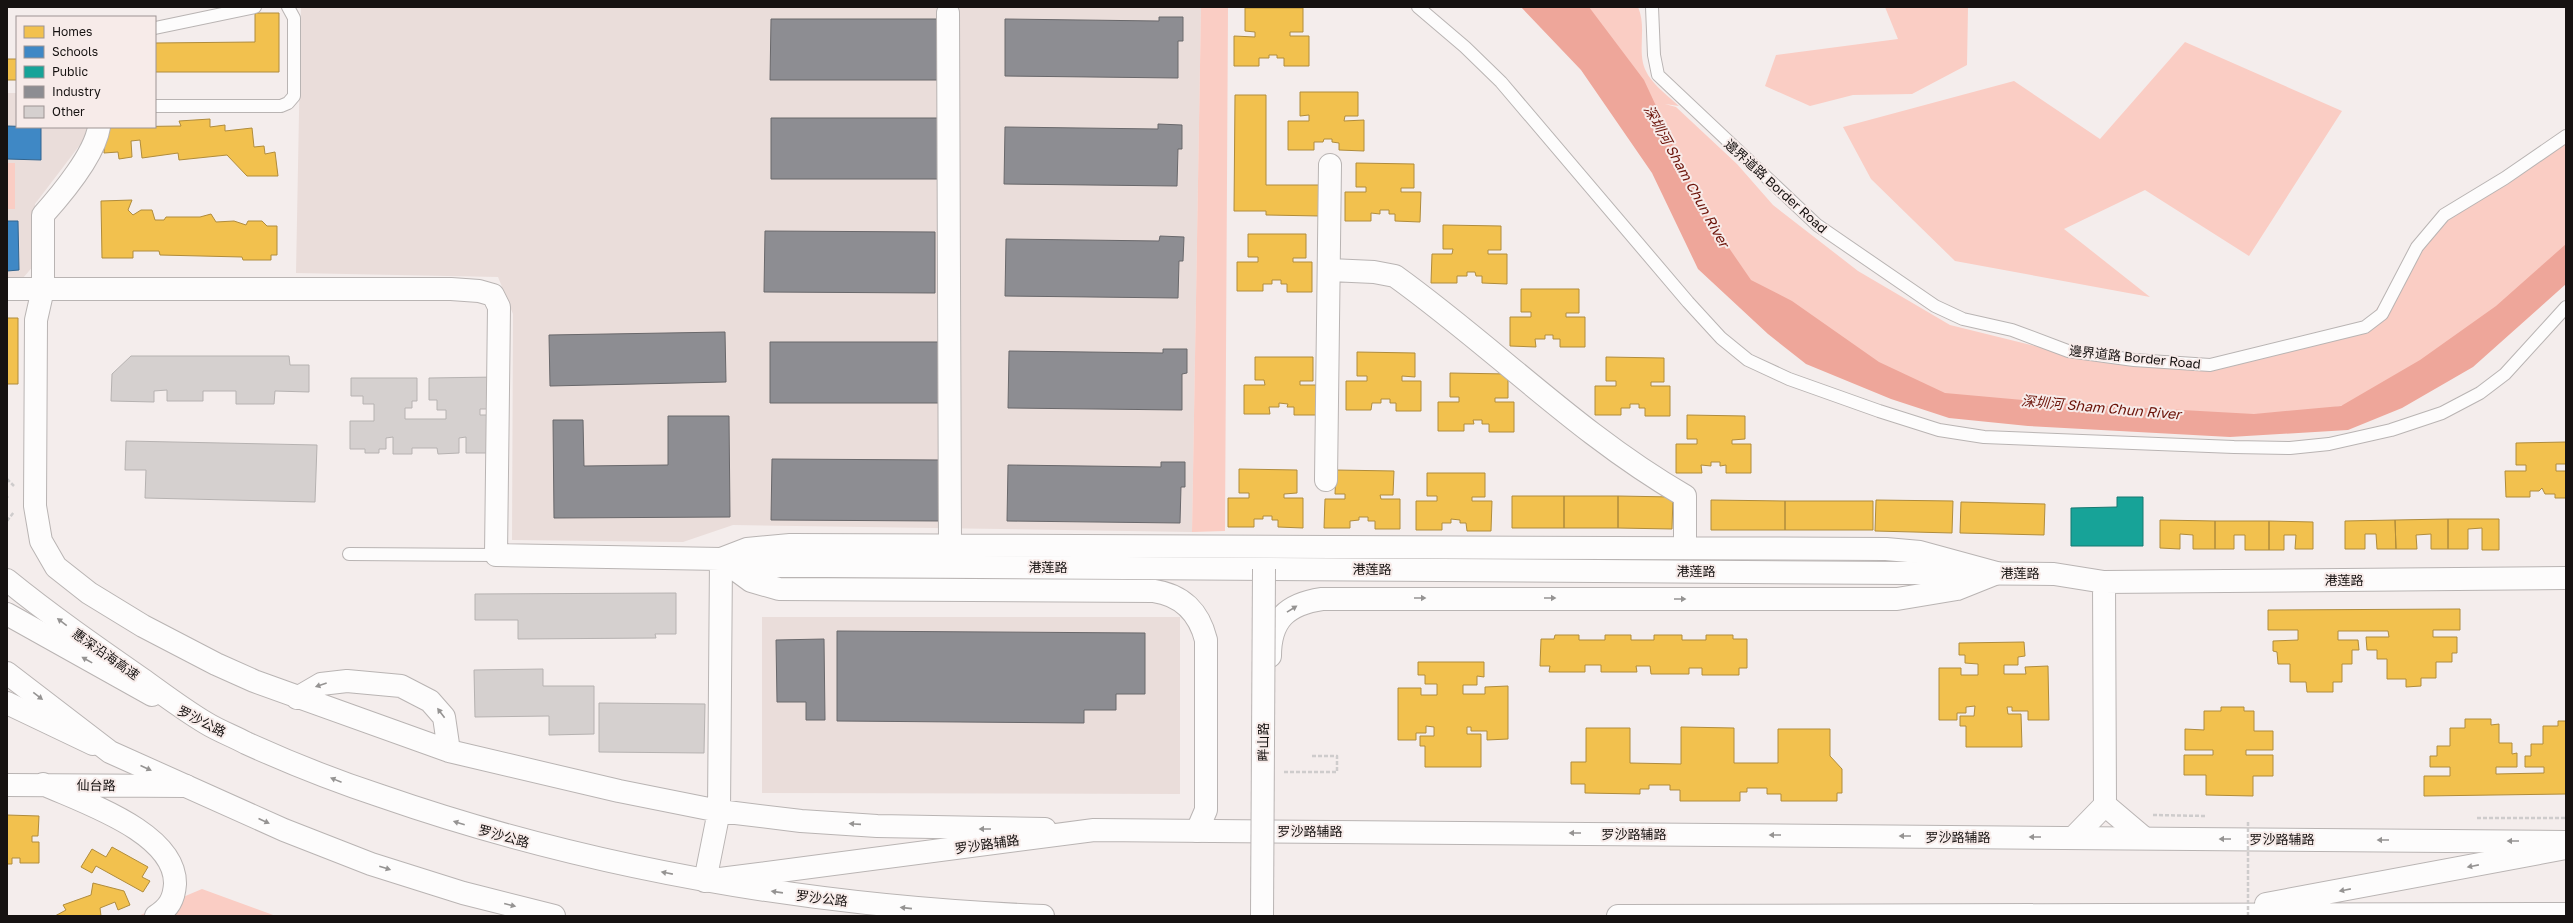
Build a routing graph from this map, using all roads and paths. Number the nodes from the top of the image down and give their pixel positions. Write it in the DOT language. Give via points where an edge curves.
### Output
graph roads {
  1 [pos="255,7"];
  2 [pos="288,7"];
  3 [pos="1418,7"];
  4 [pos="1652,7"];
  5 [pos="948,13"];
  6 [pos="156,28"];
  7 [pos="156,106"];
  8 [pos="99,128"];
  9 [pos="2566,136"];
  10 [pos="1330,165"];
  11 [pos="1330,270"];
  12 [pos="7,289"];
  13 [pos="43,289"];
  14 [pos="2566,307"];
  15 [pos="1326,480"];
  16 [pos="950,545"];
  17 [pos="1685,548"];
  18 [pos="349,554"];
  19 [pos="496,555"];
  20 [pos="721,559"];
  21 [pos="1264,569"];
  22 [pos="1997,573"];
  23 [pos="2566,578"];
  24 [pos="7,580"];
  25 [pos="2104,582"];
  26 [pos="7,614"];
  27 [pos="7,673"];
  28 [pos="297,698"];
  29 [pos="7,704"];
  30 [pos="208,725"];
  31 [pos="449,751"];
  32 [pos="110,752"];
  33 [pos="43,784"];
  34 [pos="7,785"];
  35 [pos="186,786"];
  36 [pos="2106,804"];
  37 [pos="719,811"];
  38 [pos="2248,822"];
  39 [pos="1094,830"];
  40 [pos="1197,831"];
  41 [pos="1282,831"];
  42 [pos="2074,837"];
  43 [pos="2144,838"];
  44 [pos="2566,842"];
  45 [pos="2566,848"];
  46 [pos="705,881"];
  47 [pos="2566,914"];
  48 [pos="2211,915"];
  49 [pos="156,916"];
  50 [pos="554,916"];
  51 [pos="1043,916"];
  52 [pos="1262,916"];
  53 [pos="1618,916"];
  54 [pos="2248,916"];
  1 -- 6 [label="lane"];
  2 -- 7 [label="lane" via="294,18 294,96 288,103 281,106"];
  3 -- 14 [label="lane" via="1501,82 1688,302 1721,338 1748,360 1789,380 1939,430 1984,437 2234,447 2290,448 2329,444 2391,430 2428,418 2480,393 2505,374"];
  4 -- 9 [label="lane, 邊界道路 Border Road" via="1654,55 1658,76 1817,225 1935,306 1963,319 2012,330 2068,351 2134,360 2210,365 2365,327 2382,314 2417,247 2444,215 2505,178"];
  5 -- 16 [label="main road"];
  8 -- 13 [label="main road" via="94,141 66,189 43,215"];
  10 -- 11 [label="main road"];
  11 -- 15 [label="main road"];
  11 -- 17 [label="main road" via="1374,272 1395,276 1601,442 1642,472 1685,496"];
  12 -- 13 [label="main road"];
  13 -- 19 [label="main road" via="451,289 493,295 499,314"];
  13 -- 28 [label="main road" via="36,320 35,506 41,541 51,559 77,584 143,626 216,664"];
  16 -- 17 [label="main road"];
  16 -- 20 [label="main road" via="768,546"];
  17 -- 22 [label="main road" via="1886,549 1920,552"];
  18 -- 19 [label="lane"];
  19 -- 20 [label="main road"];
  20 -- 21 [label="main road, 港莲路" via="764,566"];
  20 -- 37 [label="main road"];
  20 -- 40 [label="main road" via="751,580 779,589 1154,591 1180,599 1198,617 1206,640 1206,810"];
  21 -- 22 [label="main road, 港莲路"];
  21 -- 52 [label="main road, 畔山路, bridge"];
  22 -- 25 [label="main road, 港莲路" via="2054,574"];
  41 -- 22 [label="main road, one-way" via="1273,819 1269,800 1270,639 1281,618 1302,603 1334,598 1897,599 1957,589"];
  23 -- 25 [label="main road, 港莲路"];
  30 -- 24 [label="main road, 惠深沿海高速, one-way" via="89,643"];
  25 -- 36 [label="main road"];
  30 -- 26 [label="main road, 罗沙公路, one-way" via="40,635"];
  27 -- 32 [label="main road, one-way"];
  28 -- 31 [label="main road"];
  31 -- 28 [label="main road, one-way" via="444,717 430,701 401,686 347,681 328,683 321,684"];
  29 -- 32 [label="main road"];
  46 -- 30 [label="main road, 罗沙公路, one-way" via="578,855 460,824 350,786"];
  31 -- 37 [label="main road" via="619,791"];
  32 -- 35 [label="main road, one-way"];
  33 -- 34 [label="main road, 仙台路"];
  33 -- 35 [label="main road, 仙台路"];
  33 -- 49 [label="main road" via="120,819 155,843 170,862 175,879 174,897 164,911"];
  35 -- 50 [label="main road, one-way" via="284,830 371,864 463,893"];
  36 -- 42 [label="main road"];
  36 -- 43 [label="main road"];
  39 -- 37 [label="main road, one-way" via="877,826 801,821"];
  37 -- 46 [label="main road"];
  38 -- 54 [label="path, bridge"];
  39 -- 40 [label="main road, 罗沙路辅路"];
  39 -- 46 [label="main road, 罗沙路辅路" via="805,870"];
  40 -- 41 [label="main road, 罗沙路辅路"];
  42 -- 41 [label="main road, 罗沙路辅路, one-way"];
  42 -- 43 [label="main road, 罗沙路辅路"];
  44 -- 43 [label="main road, 罗沙路辅路, one-way"];
  45 -- 48 [label="main road, one-way"];
  51 -- 46 [label="main road, 罗沙公路, one-way" via="951,912 820,898"];
  47 -- 48 [label="main road"];
  48 -- 53 [label="main road"];
}
